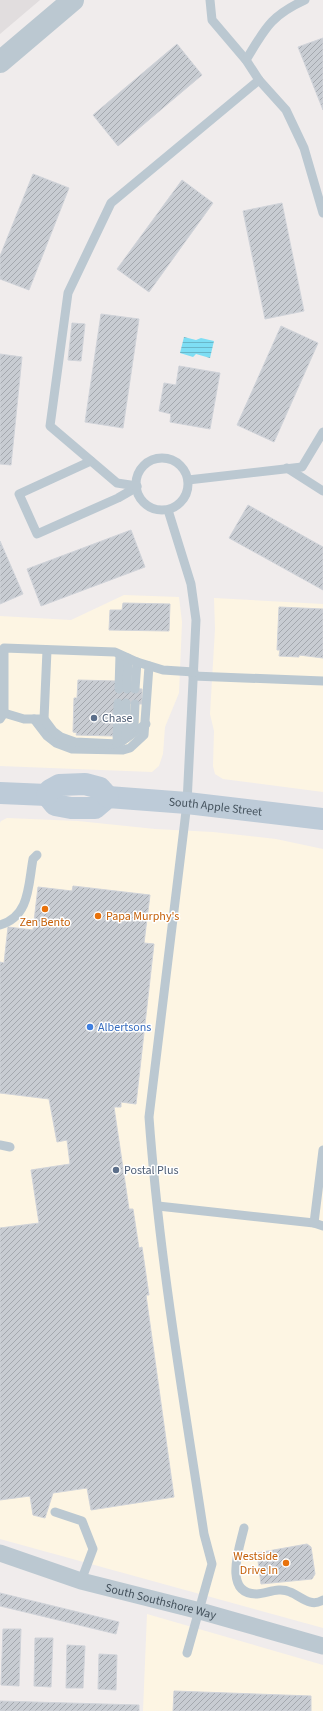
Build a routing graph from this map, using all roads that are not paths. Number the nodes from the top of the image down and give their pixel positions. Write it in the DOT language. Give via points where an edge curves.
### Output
graph roads {
  1 [pos="72,0"];
  2 [pos="210,0"];
  3 [pos="305,0"];
  4 [pos="246,60"];
  5 [pos="0,62"];
  6 [pos="258,80"];
  7 [pos="323,213"];
  8 [pos="323,432"];
  9 [pos="91,461"];
  10 [pos="287,468"];
  11 [pos="188,480"];
  12 [pos="137,486"];
  13 [pos="323,491"];
  14 [pos="168,510"];
  15 [pos="47,650"];
  16 [pos="128,658"];
  17 [pos="149,666"];
  18 [pos="193,674"];
  19 [pos="323,681"];
  20 [pos="2,716"];
  21 [pos="34,719"];
  22 [pos="44,719"];
  23 [pos="146,724"];
  24 [pos="121,741"];
  25 [pos="0,793"];
  26 [pos="187,803"];
  27 [pos="323,819"];
  28 [pos="37,855"];
  29 [pos="0,925"];
  30 [pos="0,1145"];
  31 [pos="10,1147"];
  32 [pos="323,1150"];
  33 [pos="158,1206"];
  34 [pos="319,1224"];
  35 [pos="55,1512"];
  36 [pos="244,1528"];
  37 [pos="0,1552"];
  38 [pos="81,1581"];
  39 [pos="323,1600"];
  40 [pos="200,1611"];
  41 [pos="323,1646"];
  42 [pos="187,1653"];
  1 -- 5 [label="street"];
  2 -- 4 [label="lane" via="212,20"];
  3 -- 4 [label="lane" via="286,9 269,23"];
  4 -- 6 [label="lane"];
  6 -- 7 [label="lane" via="286,110 304,148"];
  6 -- 9 [label="lane" via="111,203 68,293 50,426"];
  8 -- 10 [label="lane" via="302,467"];
  9 -- 12 [label="lane" via="117,483"];
  9 -- 12 [label="lane" via="19,494 37,534 118,498"];
  10 -- 11 [label="lane"];
  10 -- 13 [label="lane"];
  11 -- 12 [label="lane" via="180,465 160,459 148,463 142,469"];
  11 -- 14 [label="lane" via="186,496"];
  12 -- 14 [label="lane" via="144,502 159,510"];
  14 -- 18 [label="lane" via="191,584 196,620"];
  15 -- 16 [label="lane" via="115,652"];
  15 -- 20 [label="lane" via="4,648"];
  15 -- 22 [label="lane"];
  16 -- 16 [label="lane" via="127,689"];
  16 -- 17 [label="lane"];
  17 -- 18 [label="lane"];
  17 -- 23 [label="lane"];
  18 -- 19 [label="lane"];
  18 -- 26 [label="lane"];
  20 -- 21 [label="lane"];
  21 -- 22 [label="lane"];
  21 -- 23 [label="lane" via="47,736 56,743 72,749 130,748 144,736"];
  22 -- 24 [label="lane" via="53,731 67,740"];
  23 -- 24 [label="lane"];
  24 -- 24 [label="lane" via="126,703 134,726"];
  25 -- 26 [label="main road, South Apple Street" via="47,795 59,785 85,784 100,788 108,797"];
  26 -- 27 [label="main road, South Apple Street"];
  26 -- 33 [label="lane" via="149,1116"];
  28 -- 29 [label="lane" via="33,860 25,905 21,913"];
  30 -- 31 [label="lane"];
  32 -- 34 [label="lane"];
  33 -- 34 [label="lane"];
  33 -- 40 [label="lane" via="204,1534 212,1564"];
  35 -- 38 [label="lane" via="82,1520 93,1549"];
  36 -- 39 [label="lane" via="235,1567 236,1581 244,1591 256,1594 281,1590 310,1603"];
  37 -- 38 [label="street, South Southshore Way"];
  38 -- 40 [label="street, South Southshore Way"];
  40 -- 41 [label="street, South Southshore Way"];
  40 -- 42 [label="lane"];
}
